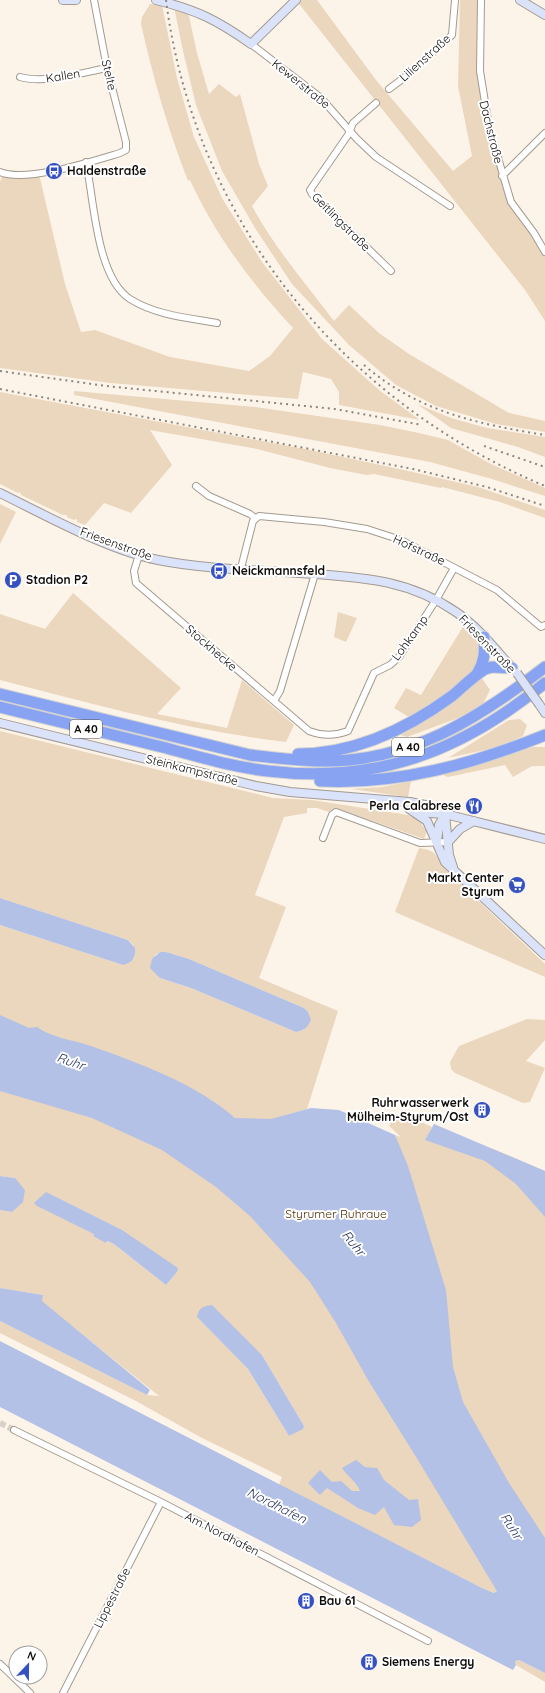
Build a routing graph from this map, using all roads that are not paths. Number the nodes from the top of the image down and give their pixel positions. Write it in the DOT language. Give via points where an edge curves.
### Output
graph roads {
  1 [pos="62,0"];
  2 [pos="76,0"];
  3 [pos="94,0"];
  4 [pos="156,0"];
  5 [pos="296,0"];
  6 [pos="455,0"];
  7 [pos="481,0"];
  8 [pos="520,0"];
  9 [pos="545,16"];
  10 [pos="251,44"];
  11 [pos="107,68"];
  12 [pos="20,77"];
  13 [pos="389,89"];
  14 [pos="376,103"];
  15 [pos="349,130"];
  16 [pos="545,133"];
  17 [pos="86,162"];
  18 [pos="0,172"];
  19 [pos="502,176"];
  20 [pos="450,206"];
  21 [pos="545,252"];
  22 [pos="391,271"];
  23 [pos="217,324"];
  24 [pos="196,486"];
  25 [pos="0,493"];
  26 [pos="255,518"];
  27 [pos="139,555"];
  28 [pos="241,568"];
  29 [pos="454,568"];
  30 [pos="315,574"];
  31 [pos="436,600"];
  32 [pos="544,628"];
  33 [pos="484,637"];
  34 [pos="545,667"];
  35 [pos="514,670"];
  36 [pos="477,674"];
  37 [pos="545,683"];
  38 [pos="0,694"];
  39 [pos="274,701"];
  40 [pos="0,707"];
  41 [pos="545,713"];
  42 [pos="0,723"];
  43 [pos="309,730"];
  44 [pos="545,735"];
  45 [pos="250,755"];
  46 [pos="266,771"];
  47 [pos="387,801"];
  48 [pos="408,808"];
  49 [pos="445,814"];
  50 [pos="474,821"];
  51 [pos="323,838"];
  52 [pos="545,839"];
  53 [pos="448,842"];
  54 [pos="437,843"];
  55 [pos="454,869"];
  56 [pos="545,955"];
  57 [pos="14,1430"];
  58 [pos="161,1502"];
  59 [pos="428,1641"];
  60 [pos="0,1664"];
  61 [pos="30,1693"];
  62 [pos="63,1693"];
  1 -- 2 [label="street"];
  3 -- 11 [label="street, Stelte"];
  4 -- 10 [label="street, Kewerstraße" via="212,18"];
  5 -- 10 [label="street"];
  6 -- 13 [label="street, Lilienstraße" via="452,35"];
  7 -- 19 [label="street, Dachstraße" via="479,51 482,90"];
  8 -- 9 [label="street"];
  10 -- 15 [label="street, Kewerstraße" via="320,98"];
  11 -- 12 [label="street, Kallen" via="44,79 30,80"];
  11 -- 17 [label="street, Stelte" via="126,150"];
  14 -- 15 [label="street" via="353,123"];
  15 -- 20 [label="street, Kewerstraße" via="383,162"];
  15 -- 22 [label="street, Geitlingstraße" via="310,188 310,192"];
  16 -- 19 [label="street"];
  17 -- 18 [label="street" via="39,173"];
  17 -- 23 [label="street" via="99,241 119,289 129,298 152,308"];
  19 -- 21 [label="street, Dachstraße" via="511,202 534,232"];
  24 -- 26 [label="street" via="209,496"];
  25 -- 27 [label="street, Friesenstraße" via="62,524"];
  26 -- 28 [label="street"];
  26 -- 29 [label="street, Hofstraße" via="259,516 324,522 367,529 401,540"];
  27 -- 28 [label="street, Friesenstraße" via="184,563"];
  27 -- 39 [label="street, Stockhecke" via="134,571 136,583"];
  28 -- 30 [label="street, Friesenstraße"];
  29 -- 31 [label="street, Lohkamp"];
  29 -- 32 [label="street, Hofstraße" via="497,590"];
  30 -- 31 [label="street, Friesenstraße" via="368,578 395,584"];
  30 -- 39 [label="street" via="280,691"];
  31 -- 33 [label="street, Friesenstraße" via="456,612"];
  31 -- 43 [label="street, Lohkamp" via="399,657 374,673 348,731 326,735"];
  33 -- 35 [label="street, Friesenstraße"];
  33 -- 36 [label="highway" via="485,656"];
  34 -- 45 [label="highway, A 40" via="476,717 440,736 404,749 363,758 327,761"];
  35 -- 36 [label="highway" via="492,667"];
  35 -- 41 [label="street, Friesenstraße, bridge"];
  36 -- 45 [label="highway" via="454,695 422,717 385,736 352,747 307,754"];
  37 -- 46 [label="highway, A 40" via="483,728 445,747 408,761 364,771 327,774"];
  38 -- 45 [label="highway, A 40"];
  39 -- 43 [label="street, Stockhecke"];
  40 -- 46 [label="highway, A 40"];
  42 -- 47 [label="street, Steinkampstraße" via="256,786 290,792"];
  44 -- 46 [label="highway" via="462,765 406,777 321,782 293,779"];
  47 -- 48 [label="street, Steinkampstraße"];
  47 -- 49 [label="street, Steinkampstraße" via="430,806"];
  48 -- 49 [label="street, Steinkampstraße"];
  48 -- 54 [label="street" via="427,821"];
  49 -- 50 [label="street, Steinkampstraße"];
  49 -- 53 [label="street"];
  49 -- 54 [label="street" via="439,824"];
  50 -- 52 [label="street, Steinkampstraße"];
  50 -- 53 [label="street"];
  51 -- 54 [label="street" via="332,815 336,812 420,842"];
  53 -- 54 [label="street"];
  53 -- 55 [label="street" via="449,856"];
  54 -- 55 [label="street" via="445,862"];
  55 -- 56 [label="street"];
  57 -- 58 [label="street, Am Nordhafen"];
  58 -- 59 [label="street, Am Nordhafen"];
  58 -- 62 [label="street, Lippestraße"];
  60 -- 61 [label="street"];
}
